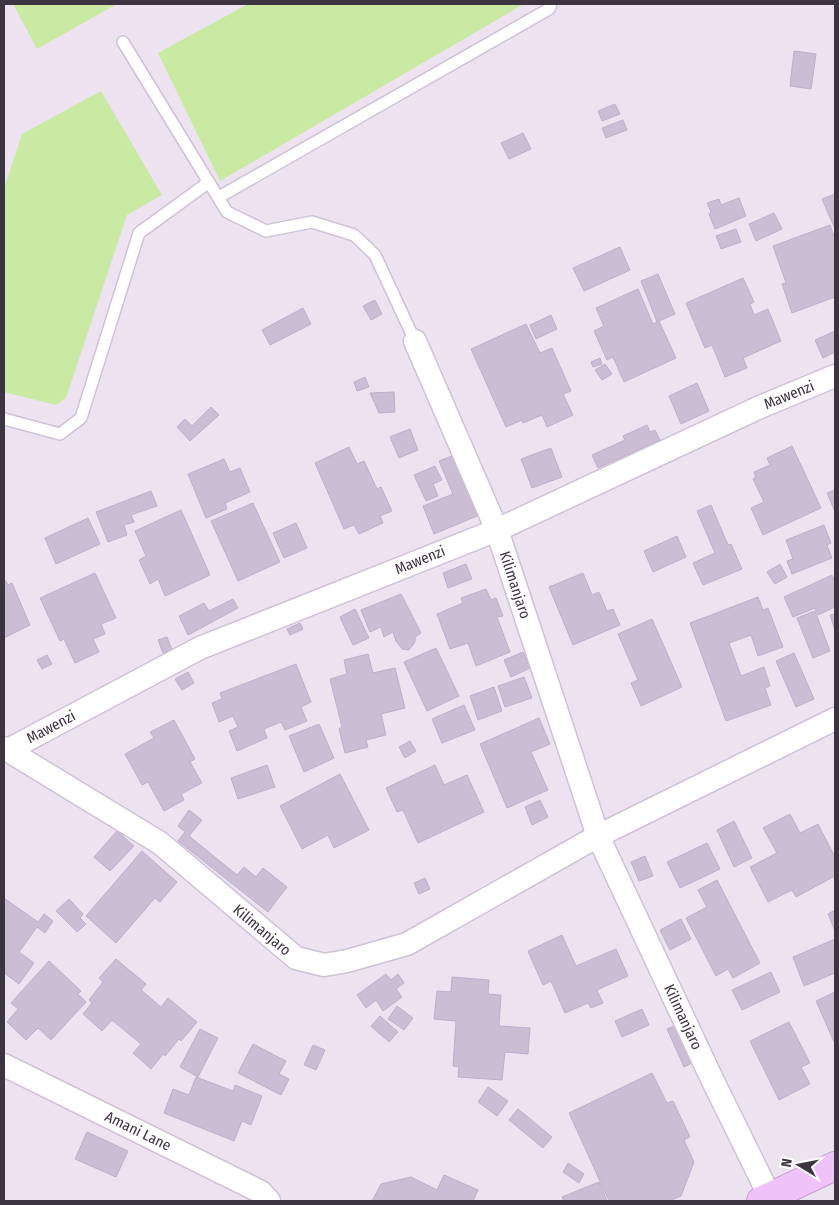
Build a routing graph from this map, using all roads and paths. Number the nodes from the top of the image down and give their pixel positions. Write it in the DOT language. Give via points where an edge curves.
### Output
graph roads {
  1 [pos="551,4"];
  2 [pos="123,42"];
  3 [pos="209,182"];
  4 [pos="219,197"];
  5 [pos="414,342"];
  6 [pos="835,376"];
  7 [pos="4,419"];
  8 [pos="497,530"];
  9 [pos="835,719"];
  10 [pos="6,749"];
  11 [pos="598,836"];
  12 [pos="4,1064"];
  13 [pos="834,1169"];
  14 [pos="765,1199"];
  15 [pos="269,1201"];
  1 -- 4 [label="lane" via="549,9"];
  2 -- 3 [label="lane"];
  3 -- 4 [label="lane"];
  3 -- 7 [label="lane" via="139,233 81,418 60,434"];
  4 -- 5 [label="lane" via="227,212 266,231 312,222 354,235 375,255"];
  5 -- 8 [label="street, Kilimanjaro"];
  6 -- 8 [label="street, Mawenzi" via="752,411"];
  8 -- 10 [label="street, Mawenzi" via="200,648"];
  8 -- 11 [label="street, Kilimanjaro"];
  9 -- 11 [label="street, Kilimanjaro"];
  10 -- 11 [label="street, Kilimanjaro" via="160,843 296,958 324,965 407,944"];
  11 -- 14 [label="street, Kilimanjaro"];
  12 -- 15 [label="street, Amani Lane" via="261,1192"];
  13 -- 14 [label="street"];
}
